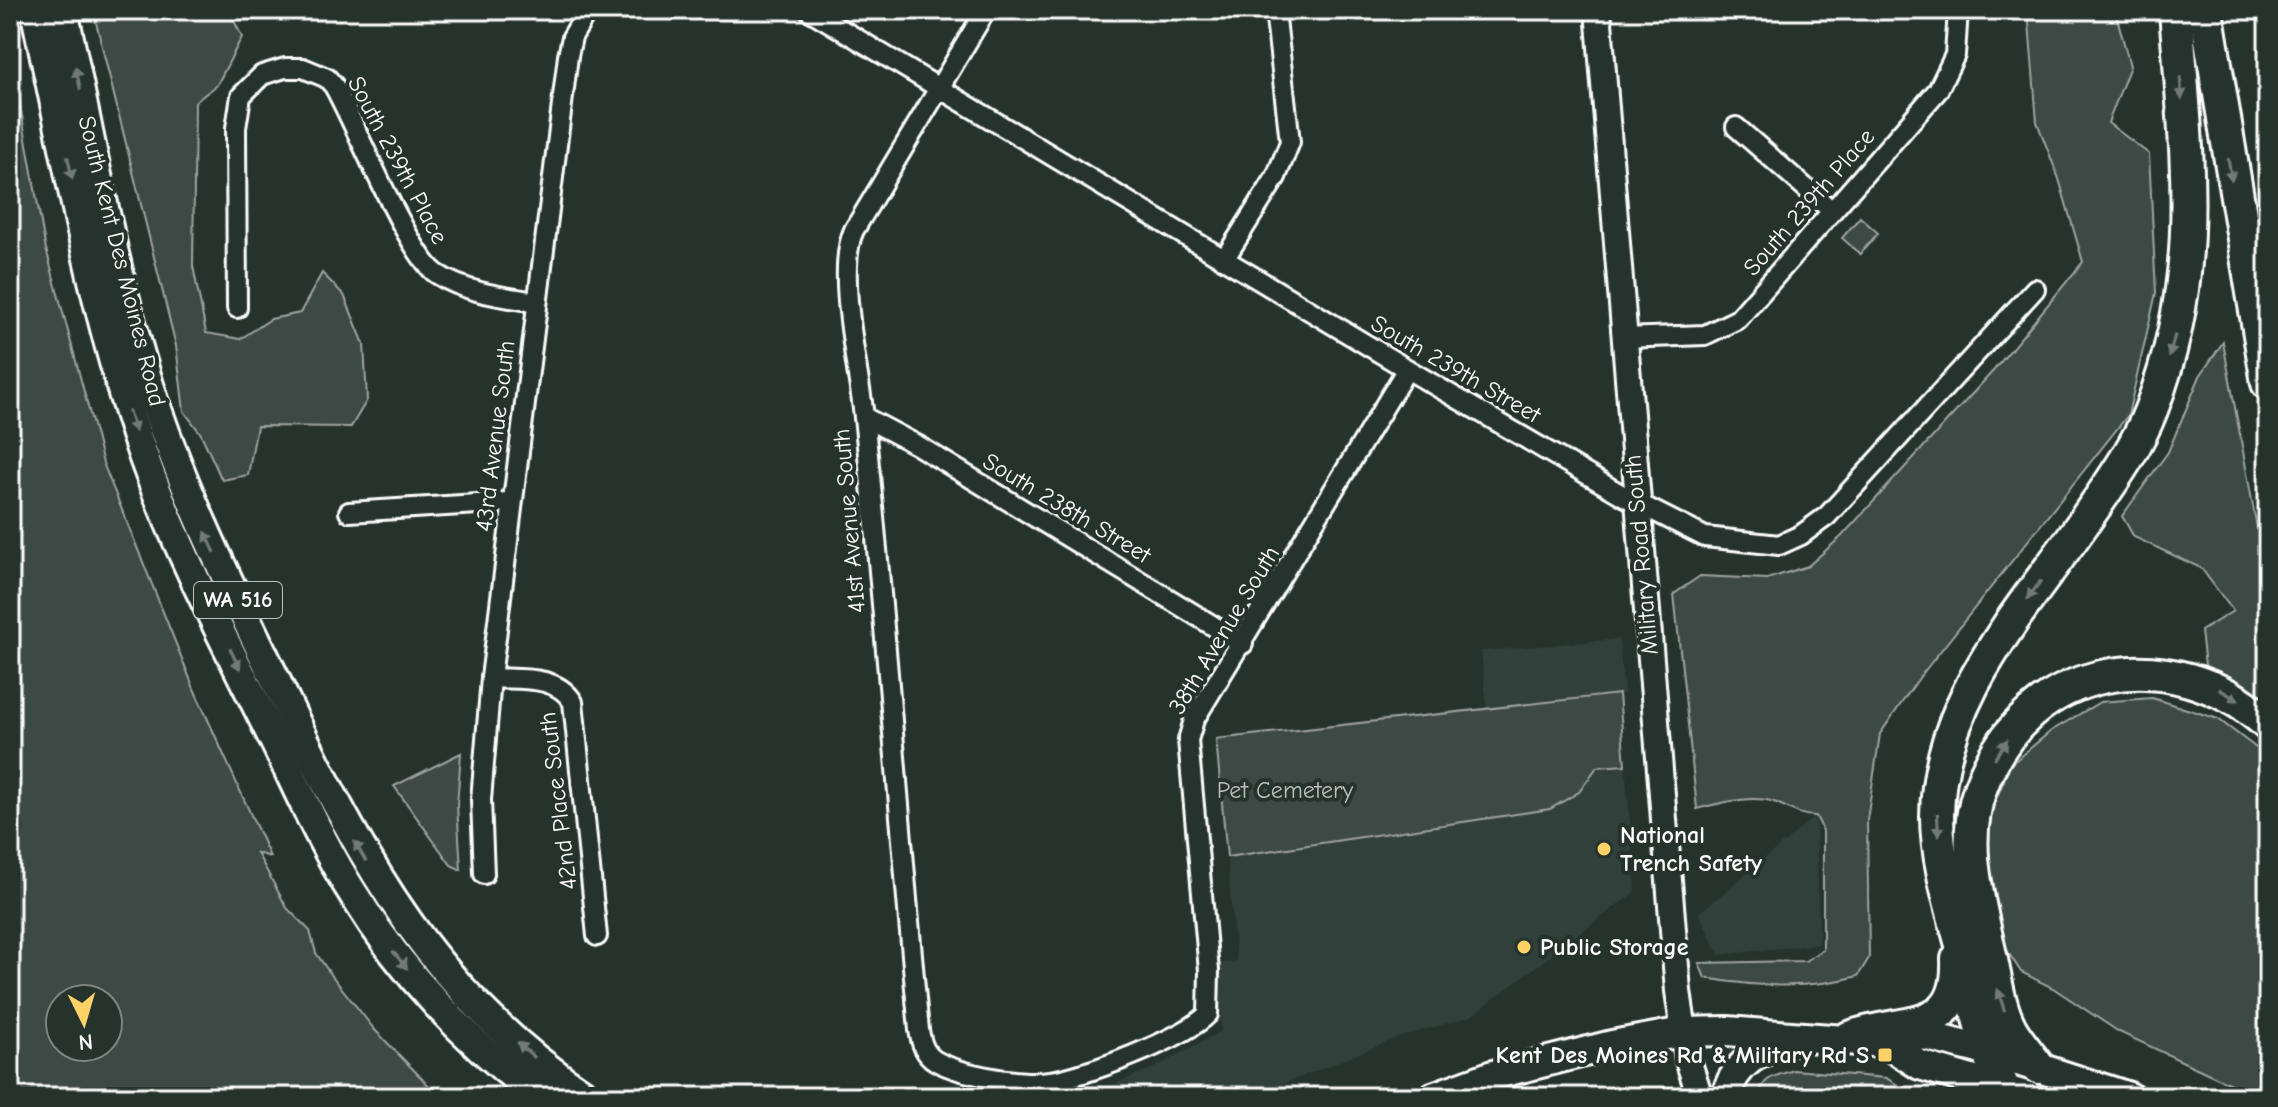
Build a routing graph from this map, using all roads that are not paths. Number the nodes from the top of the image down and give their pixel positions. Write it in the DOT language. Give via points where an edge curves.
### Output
graph roads {
  1 [pos="35,10"];
  2 [pos="63,10"];
  3 [pos="588,10"];
  4 [pos="809,10"];
  5 [pos="986,10"];
  6 [pos="1275,10"];
  7 [pos="1958,10"];
  8 [pos="2176,10"];
  9 [pos="2206,10"];
  10 [pos="1604,11"];
  11 [pos="939,90"];
  12 [pos="1736,127"];
  13 [pos="1831,210"];
  14 [pos="1225,258"];
  15 [pos="2035,289"];
  16 [pos="537,302"];
  17 [pos="237,308"];
  18 [pos="1623,338"];
  19 [pos="1407,369"];
  20 [pos="2268,383"];
  21 [pos="864,417"];
  22 [pos="510,502"];
  23 [pos="1636,502"];
  24 [pos="349,512"];
  25 [pos="1243,644"];
  26 [pos="491,678"];
  27 [pos="2268,724"];
  28 [pos="484,874"];
  29 [pos="1956,924"];
  30 [pos="597,936"];
  31 [pos="1189,1029"];
  32 [pos="1683,1032"];
  33 [pos="1808,1035"];
  34 [pos="1849,1038"];
  35 [pos="1885,1043"];
  36 [pos="1990,1052"];
  37 [pos="2020,1088"];
  38 [pos="541,1097"];
  39 [pos="588,1097"];
  40 [pos="1433,1097"];
  41 [pos="1700,1097"];
  42 [pos="1726,1097"];
  43 [pos="2129,1097"];
  1 -- 38 [label="highway, South Kent Des Moines Road / WA 516, one-way" via="101,310 145,459 175,532 353,894 401,962 455,1024"];
  39 -- 2 [label="highway, South Kent Des Moines Road / WA 516, one-way" via="514,1040 441,967 385,892 316,764 201,523 157,409 128,308"];
  3 -- 16 [label="street, 43rd Avenue South" via="568,56"];
  4 -- 11 [label="street, South 239th Street"];
  5 -- 11 [label="street, 41st Avenue South"];
  6 -- 14 [label="street" via="1290,142 1276,177"];
  7 -- 13 [label="street, South 239th Place" via="1955,55 1938,90"];
  8 -- 29 [label="highway, one-way" via="2189,203 2188,259 2176,328 2137,440 1994,647 1957,716 1943,761 1937,819"];
  9 -- 20 [label="highway, one-way"];
  10 -- 18 [label="main road, Military Road South"];
  11 -- 14 [label="street, South 239th Street"];
  11 -- 21 [label="street, 41st Avenue South" via="849,240 850,309"];
  12 -- 13 [label="street"];
  13 -- 18 [label="street, South 239th Place" via="1728,326 1686,337"];
  14 -- 19 [label="street, South 239th Street"];
  15 -- 23 [label="street, South 239th Street" via="1827,516 1801,535 1779,545 1705,537"];
  16 -- 17 [label="street, South 239th Place" via="479,291 434,272 410,240 334,86 303,68 285,68 262,75 241,96 236,128"];
  16 -- 22 [label="street, 43rd Avenue South"];
  18 -- 23 [label="main road, Military Road South"];
  19 -- 23 [label="street, South 239th Street"];
  19 -- 25 [label="street, 38th Avenue South"];
  21 -- 25 [label="street, South 238th Street"];
  21 -- 31 [label="street, 41st Avenue South" via="921,1043 935,1060 1024,1082 1054,1081"];
  22 -- 24 [label="street"];
  22 -- 26 [label="street, 43rd Avenue South"];
  23 -- 32 [label="main road, Military Road South"];
  25 -- 31 [label="street, 38th Avenue South" via="1194,720 1188,740 1211,1001 1208,1014"];
  26 -- 28 [label="street, 43rd Avenue South" via="481,800"];
  26 -- 30 [label="street, 42nd Place South" via="553,684 573,702"];
  37 -- 27 [label="highway, one-way" via="1972,867 1973,819 1999,751 2030,714 2052,698 2121,673 2148,671 2200,681 2228,693"];
  29 -- 34 [label="highway" via="1958,990 1948,1007 1933,1018"];
  29 -- 36 [label="highway"];
  32 -- 33 [label="highway"];
  32 -- 40 [label="highway" via="1553,1058"];
  32 -- 41 [label="main road, Military Road South"];
  33 -- 34 [label="highway"];
  33 -- 42 [label="highway" via="1748,1059 1735,1073"];
  34 -- 35 [label="highway"];
  35 -- 36 [label="highway" via="1923,1035"];
  35 -- 37 [label="highway" via="1920,1065"];
  36 -- 37 [label="highway"];
  37 -- 43 [label="highway"];
}
